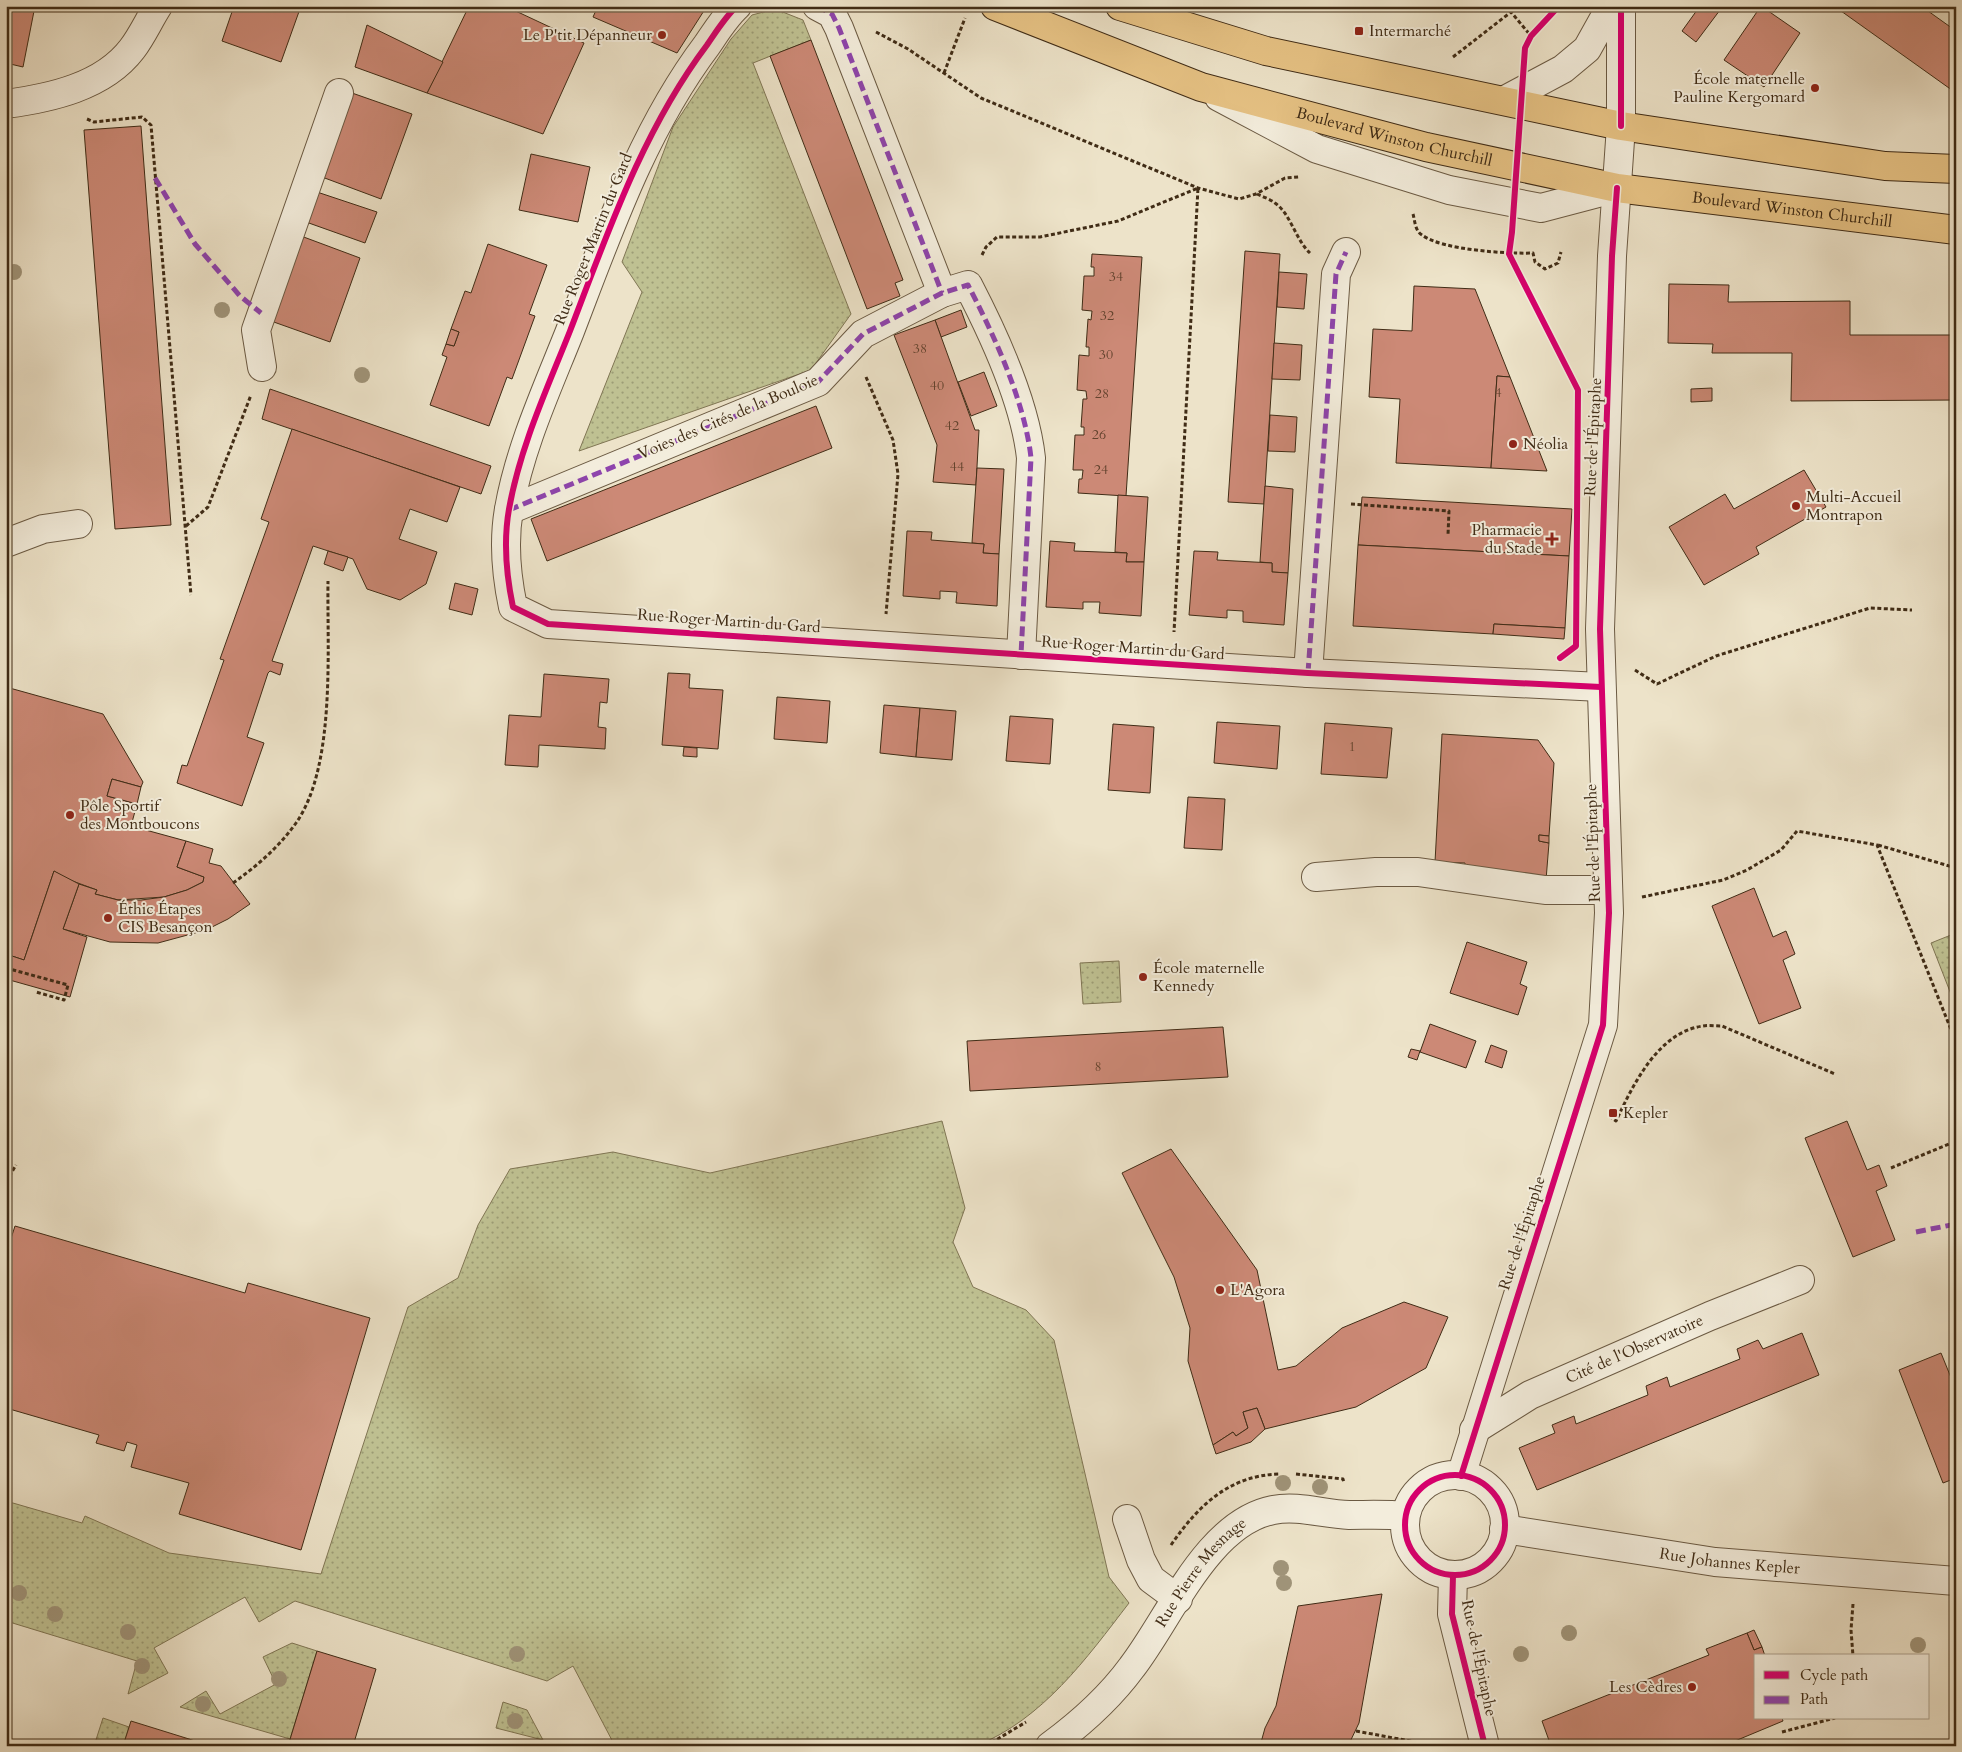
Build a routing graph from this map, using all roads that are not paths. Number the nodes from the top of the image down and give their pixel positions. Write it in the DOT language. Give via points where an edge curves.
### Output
graph roads {
  1 [pos="158,6"];
  2 [pos="737,6"];
  3 [pos="995,6"];
  4 [pos="1120,6"];
  5 [pos="1611,6"];
  6 [pos="1620,6"];
  7 [pos="825,10"];
  8 [pos="1201,87"];
  9 [pos="338,93"];
  10 [pos="1505,100"];
  11 [pos="6,104"];
  12 [pos="1621,126"];
  13 [pos="1956,169"];
  14 [pos="1617,188"];
  15 [pos="1956,230"];
  16 [pos="1341,263"];
  17 [pos="942,294"];
  18 [pos="262,367"];
  19 [pos="509,510"];
  20 [pos="78,524"];
  21 [pos="6,543"];
  22 [pos="1021,654"];
  23 [pos="1308,673"];
  24 [pos="1601,687"];
  25 [pos="1316,876"];
  26 [pos="1608,890"];
  27 [pos="1800,1280"];
  28 [pos="1474,1430"];
  29 [pos="1461,1476"];
  30 [pos="1405,1516"];
  31 [pos="1127,1519"];
  32 [pos="1504,1529"];
  33 [pos="1453,1575"];
  34 [pos="1956,1581"];
  35 [pos="1178,1599"];
  36 [pos="1050,1746"];
  37 [pos="1485,1746"];
  1 -- 11 [label="street" via="131,50 103,76 46,98"];
  2 -- 19 [label="street, Rue Roger Martin du Gard" via="685,75 629,182 520,458"];
  3 -- 8 [label="main road, Boulevard Winston Churchill"];
  4 -- 10 [label="main road" via="1266,51"];
  5 -- 10 [label="street" via="1587,49 1564,69"];
  6 -- 12 [label="street, Rue de l'Épitaphe"];
  7 -- 17 [label="street"];
  8 -- 14 [label="main road, Boulevard Winston Churchill" via="1426,147"];
  8 -- 14 [label="street" via="1317,148 1449,190 1541,208"];
  9 -- 18 [label="street" via="256,330"];
  10 -- 12 [label="main road"];
  12 -- 13 [label="main road" via="1885,166"];
  12 -- 14 [label="street, Rue de l'Épitaphe"];
  14 -- 15 [label="main road, Boulevard Winston Churchill"];
  14 -- 24 [label="street, Rue de l'Épitaphe" via="1604,493"];
  16 -- 23 [label="street"];
  17 -- 19 [label="street, Voies des Cités de la Bouloie" via="863,334 818,382"];
  17 -- 22 [label="street, Rue Roger Martin du Gard" via="968,285 986,319 1029,437 1031,458"];
  19 -- 22 [label="street, Rue Roger Martin du Gard" via="505,542 507,579 513,607 548,624"];
  20 -- 21 [label="street" via="43,529"];
  22 -- 23 [label="street, Rue Roger Martin du Gard"];
  23 -- 24 [label="street, Rue Roger Martin du Gard"];
  24 -- 26 [label="street, Rue de l'Épitaphe"];
  25 -- 26 [label="street" via="1418,872 1546,890"];
  26 -- 28 [label="street, Rue de l'Épitaphe" via="1602,1025"];
  27 -- 28 [label="street, Cité de l'Observatoire" via="1530,1395"];
  28 -- 29 [label="street, Rue de l'Épitaphe"];
  29 -- 30 [label="street" via="1432,1480 1419,1490"];
  29 -- 32 [label="street" via="1476,1480 1498,1500"];
  30 -- 33 [label="street" via="1405,1531 1416,1556 1426,1566"];
  30 -- 35 [label="street, Rue Pierre Mesnage" via="1348,1515 1295,1508 1252,1516 1234,1528 1214,1549"];
  31 -- 35 [label="street" via="1151,1579"];
  32 -- 33 [label="street" via="1501,1544 1482,1567"];
  32 -- 34 [label="street, Rue Johannes Kepler" via="1715,1562"];
  33 -- 37 [label="street, Rue de l'Épitaphe" via="1452,1614"];
  35 -- 36 [label="street, Rue Pierre Mesnage" via="1132,1668 1101,1702"];
}
